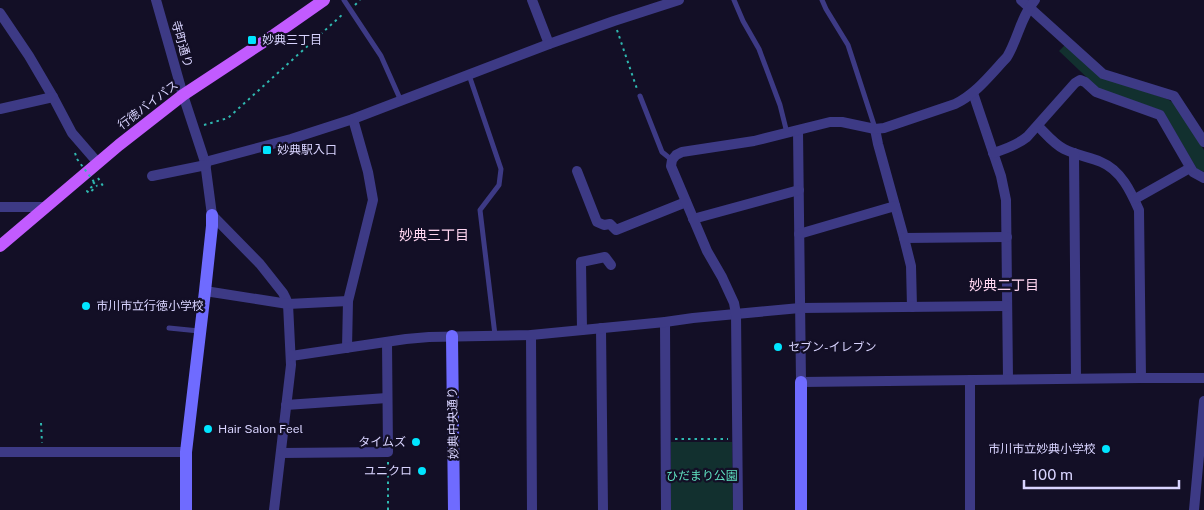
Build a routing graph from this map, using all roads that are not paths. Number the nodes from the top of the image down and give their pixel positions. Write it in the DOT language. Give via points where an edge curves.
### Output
graph roads {
  1 [pos="156,0"];
  2 [pos="324,0"];
  3 [pos="344,0"];
  4 [pos="532,0"];
  5 [pos="679,0"];
  6 [pos="734,0"];
  7 [pos="822,0"];
  8 [pos="1021,0"];
  9 [pos="1032,4"];
  10 [pos="0,13"];
  11 [pos="548,44"];
  12 [pos="469,75"];
  13 [pos="973,93"];
  14 [pos="183,96"];
  15 [pos="640,96"];
  16 [pos="53,97"];
  17 [pos="400,101"];
  18 [pos="0,109"];
  19 [pos="353,119"];
  20 [pos="1038,126"];
  21 [pos="875,129"];
  22 [pos="798,131"];
  23 [pos="787,133"];
  24 [pos="1204,142"];
  25 [pos="994,153"];
  26 [pos="1074,153"];
  27 [pos="672,160"];
  28 [pos="98,163"];
  29 [pos="205,164"];
  30 [pos="1190,168"];
  31 [pos="576,171"];
  32 [pos="152,176"];
  33 [pos="1204,178"];
  34 [pos="799,190"];
  35 [pos="1134,200"];
  36 [pos="686,202"];
  37 [pos="895,206"];
  38 [pos="45,207"];
  39 [pos="0,208"];
  40 [pos="212,215"];
  41 [pos="693,219"];
  42 [pos="799,234"];
  43 [pos="1007,237"];
  44 [pos="904,238"];
  45 [pos="0,246"];
  46 [pos="611,265"];
  47 [pos="205,290"];
  48 [pos="348,301"];
  49 [pos="288,304"];
  50 [pos="1007,306"];
  51 [pos="912,307"];
  52 [pos="800,308"];
  53 [pos="736,314"];
  54 [pos="665,322"];
  55 [pos="169,328"];
  56 [pos="601,328"];
  57 [pos="582,330"];
  58 [pos="200,331"];
  59 [pos="531,335"];
  60 [pos="452,336"];
  61 [pos="495,336"];
  62 [pos="387,342"];
  63 [pos="347,348"];
  64 [pos="291,356"];
  65 [pos="1076,378"];
  66 [pos="1141,378"];
  67 [pos="1204,378"];
  68 [pos="1008,379"];
  69 [pos="970,380"];
  70 [pos="800,382"];
  71 [pos="387,398"];
  72 [pos="1204,401"];
  73 [pos="286,405"];
  74 [pos="0,452"];
  75 [pos="186,452"];
  76 [pos="281,453"];
  77 [pos="186,510"];
  78 [pos="274,510"];
  79 [pos="454,510"];
  80 [pos="532,510"];
  81 [pos="603,510"];
  82 [pos="666,510"];
  83 [pos="738,510"];
  84 [pos="801,510"];
  85 [pos="970,510"];
  86 [pos="1194,510"];
  1 -- 14 [label="street, 寺町通り"];
  2 -- 14 [label="main road, 行徳バイパス"];
  3 -- 17 [label="lane" via="381,56"];
  4 -- 11 [label="street"];
  5 -- 11 [label="street"];
  6 -- 23 [label="lane" via="760,49"];
  7 -- 21 [label="lane" via="848,45"];
  8 -- 9 [label="street"];
  9 -- 13 [label="street" via="1011,51"];
  9 -- 24 [label="street" via="1103,74 1174,96"];
  10 -- 16 [label="street"];
  11 -- 12 [label="street"];
  12 -- 17 [label="street"];
  12 -- 61 [label="lane" via="501,169 499,185 480,210"];
  13 -- 21 [label="street" via="955,104"];
  13 -- 25 [label="street"];
  14 -- 28 [label="main road, 行徳バイパス"];
  14 -- 29 [label="street, 寺町通り"];
  15 -- 27 [label="lane" via="662,152"];
  16 -- 18 [label="street"];
  16 -- 28 [label="street" via="72,133"];
  17 -- 19 [label="street"];
  19 -- 29 [label="street"];
  19 -- 48 [label="street" via="373,200"];
  20 -- 25 [label="street" via="1020,143"];
  20 -- 26 [label="street" via="1057,144"];
  20 -- 30 [label="street" via="1080,80 1096,92 1160,115"];
  21 -- 22 [label="street" via="830,122"];
  21 -- 37 [label="street"];
  22 -- 23 [label="street"];
  22 -- 34 [label="street"];
  23 -- 27 [label="street" via="682,152"];
  25 -- 43 [label="street" via="1004,188"];
  26 -- 35 [label="street" via="1113,169"];
  26 -- 65 [label="street"];
  27 -- 36 [label="street" via="671,166"];
  28 -- 38 [label="main road, 行徳バイパス"];
  29 -- 32 [label="street"];
  29 -- 40 [label="street, 寺町通り"];
  30 -- 33 [label="street"];
  30 -- 35 [label="street"];
  31 -- 36 [label="street" via="597,222 610,224 616,230"];
  34 -- 41 [label="street"];
  34 -- 42 [label="street"];
  35 -- 66 [label="street" via="1140,219"];
  36 -- 41 [label="street"];
  37 -- 42 [label="street"];
  37 -- 44 [label="street"];
  38 -- 39 [label="street"];
  38 -- 45 [label="main road, 行徳バイパス"];
  40 -- 47 [label="street"];
  40 -- 49 [label="street" via="260,264"];
  41 -- 53 [label="street" via="734,303"];
  42 -- 52 [label="street"];
  43 -- 44 [label="street"];
  43 -- 50 [label="street"];
  44 -- 51 [label="street" via="911,266"];
  46 -- 57 [label="street" via="606,257 581,262"];
  47 -- 49 [label="street"];
  47 -- 58 [label="street"];
  48 -- 49 [label="street"];
  48 -- 63 [label="street"];
  49 -- 64 [label="street"];
  50 -- 51 [label="street"];
  50 -- 68 [label="street"];
  51 -- 52 [label="street"];
  52 -- 53 [label="street"];
  52 -- 70 [label="street"];
  53 -- 54 [label="street"];
  53 -- 83 [label="street"];
  54 -- 56 [label="street"];
  54 -- 82 [label="street"];
  55 -- 58 [label="lane"];
  56 -- 57 [label="street"];
  56 -- 81 [label="street"];
  57 -- 59 [label="street"];
  58 -- 75 [label="street"];
  59 -- 61 [label="street"];
  59 -- 80 [label="street"];
  60 -- 61 [label="street"];
  60 -- 62 [label="street"];
  60 -- 79 [label="street, 妙典中央通り"];
  62 -- 63 [label="street"];
  62 -- 71 [label="street"];
  63 -- 64 [label="street"];
  64 -- 73 [label="street"];
  65 -- 66 [label="street"];
  65 -- 68 [label="street"];
  66 -- 67 [label="street"];
  68 -- 69 [label="street"];
  69 -- 70 [label="street"];
  69 -- 85 [label="street"];
  70 -- 84 [label="street"];
  71 -- 73 [label="street"];
  71 -- 76 [label="street" via="388,452"];
  72 -- 86 [label="street"];
  73 -- 76 [label="street"];
  74 -- 75 [label="street"];
  75 -- 77 [label="street"];
  76 -- 78 [label="street"];
}
